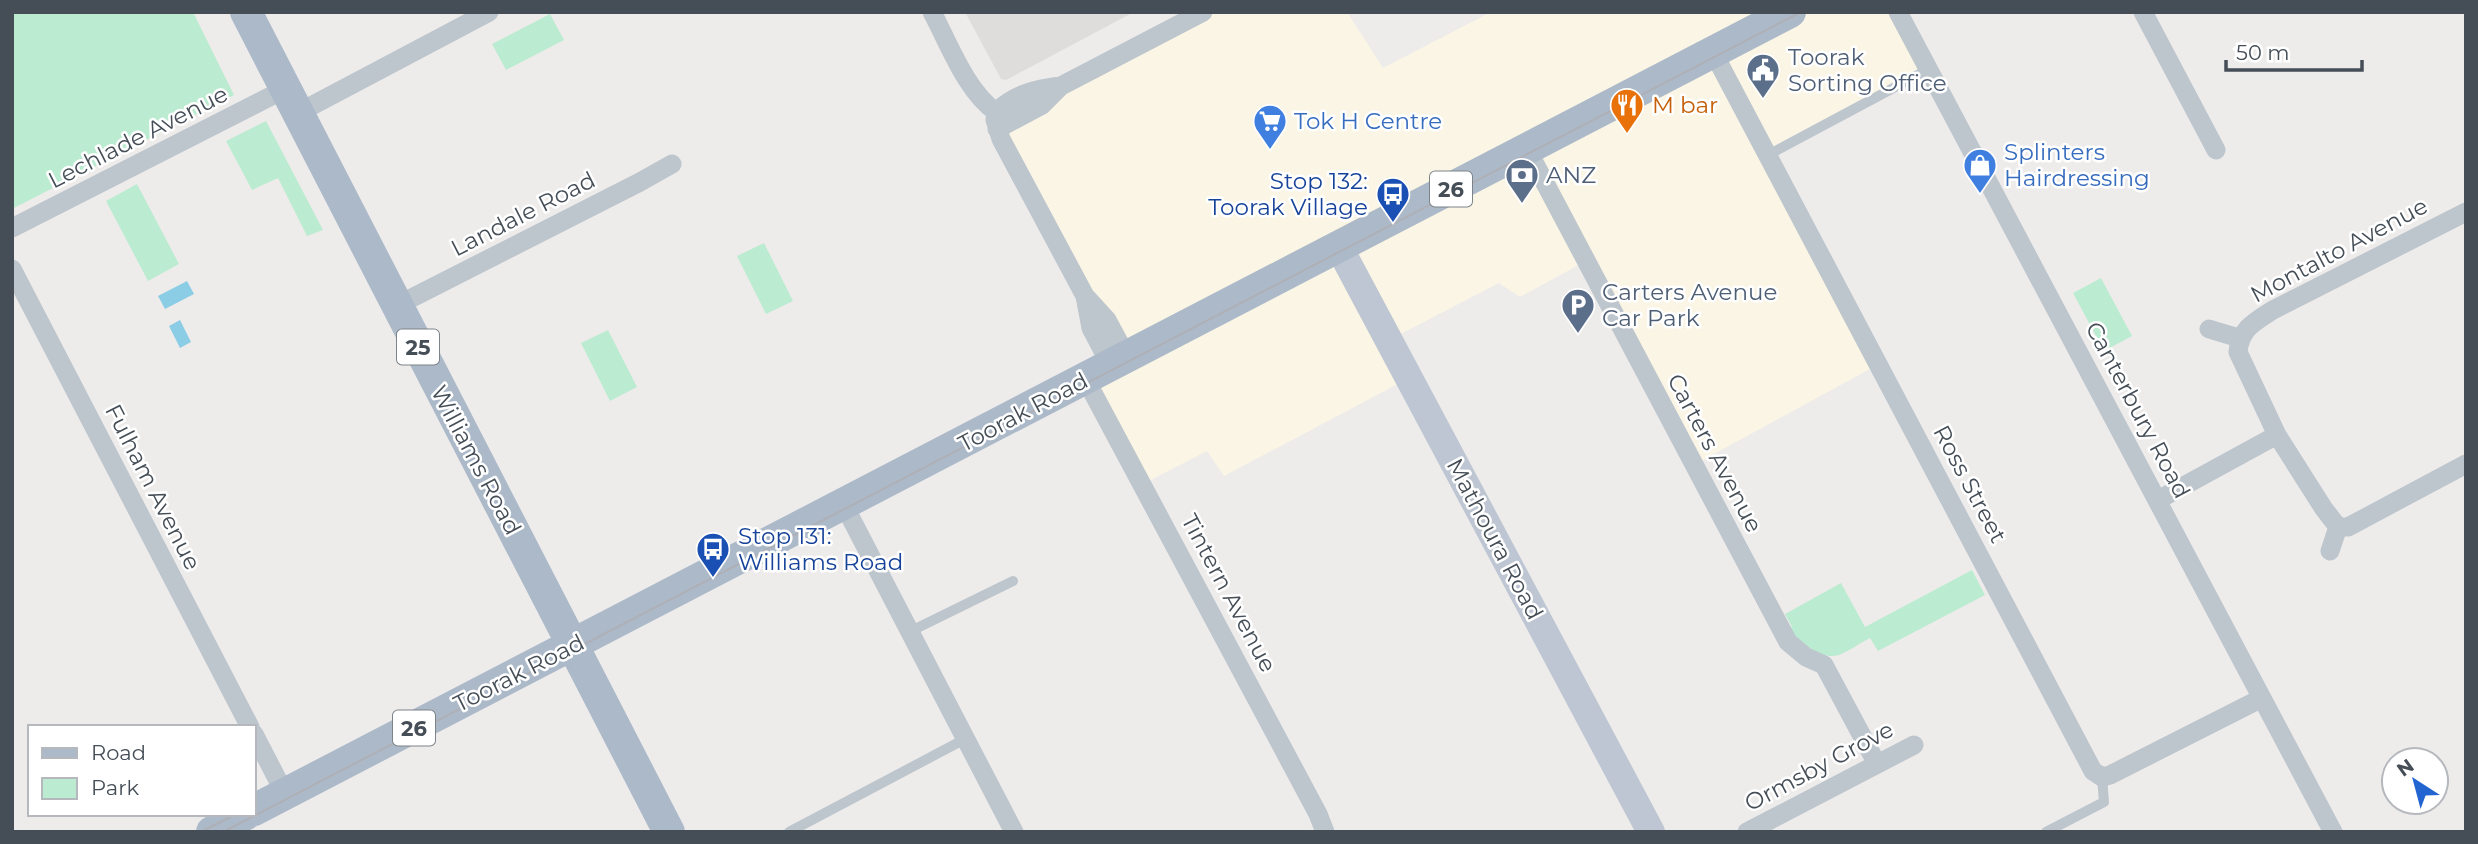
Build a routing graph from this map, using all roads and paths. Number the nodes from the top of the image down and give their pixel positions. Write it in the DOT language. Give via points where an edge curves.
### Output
graph roads {
  1 [pos="246,12"];
  2 [pos="489,12"];
  3 [pos="932,12"];
  4 [pos="1203,12"];
  5 [pos="1790,12"];
  6 [pos="1898,12"];
  7 [pos="2143,12"];
  8 [pos="1713,52"];
  9 [pos="1929,69"];
  10 [pos="292,101"];
  11 [pos="996,120"];
  12 [pos="1527,149"];
  13 [pos="2216,149"];
  14 [pos="1768,155"];
  15 [pos="672,164"];
  16 [pos="2466,212"];
  17 [pos="12,228"];
  18 [pos="1339,247"];
  19 [pos="12,269"];
  20 [pos="396,306"];
  21 [pos="2209,328"];
  22 [pos="2239,338"];
  23 [pos="1108,368"];
  24 [pos="2277,435"];
  25 [pos="2466,464"];
  26 [pos="2158,500"];
  27 [pos="844,505"];
  28 [pos="2338,527"];
  29 [pos="2330,551"];
  30 [pos="1013,581"];
  31 [pos="909,632"];
  32 [pos="574,645"];
  33 [pos="2262,698"];
  34 [pos="249,725"];
  35 [pos="256,738"];
  36 [pos="965,739"];
  37 [pos="1914,745"];
  38 [pos="1877,764"];
  39 [pos="2102,777"];
  40 [pos="285,794"];
  41 [pos="256,809"];
  42 [pos="242,816"];
  43 [pos="212,832"];
  44 [pos="670,832"];
  45 [pos="789,832"];
  46 [pos="1014,832"];
  47 [pos="1325,832"];
  48 [pos="1651,832"];
  49 [pos="1748,832"];
  50 [pos="2046,832"];
  51 [pos="2333,832"];
  1 -- 10 [label="main road, Williams Road / 25"];
  2 -- 10 [label="street, Lechlade Avenue"];
  3 -- 11 [label="street, Tintern Avenue" via="970,83"];
  4 -- 11 [label="street" via="1060,86 1042,105"];
  5 -- 8 [label="main road, Toorak Road / 26"];
  6 -- 9 [label="street, Canterbury Road"];
  7 -- 13 [label="street"];
  8 -- 12 [label="main road, Toorak Road / 26"];
  8 -- 14 [label="street, Ross Street"];
  9 -- 14 [label="lane"];
  9 -- 26 [label="street, Canterbury Road"];
  10 -- 17 [label="street, Lechlade Avenue"];
  10 -- 20 [label="main road, Williams Road / 25"];
  11 -- 23 [label="street, Tintern Avenue" via="1085,296 1091,328"];
  12 -- 18 [label="main road, Toorak Road / 26"];
  12 -- 38 [label="street, Carters Avenue" via="1788,642 1824,665"];
  14 -- 39 [label="street, Ross Street" via="2093,771"];
  15 -- 20 [label="street, Landale Road"];
  16 -- 22 [label="street, Montalto Avenue" via="2273,310 2249,325"];
  18 -- 23 [label="main road, Toorak Road / 26"];
  18 -- 48 [label="street, Mathoura Road"];
  19 -- 34 [label="street, Fulham Avenue"];
  20 -- 32 [label="main road, Williams Road / 25"];
  21 -- 22 [label="street"];
  22 -- 24 [label="street" via="2238,352"];
  23 -- 27 [label="main road, Toorak Road / 26"];
  23 -- 47 [label="street, Tintern Avenue"];
  24 -- 26 [label="street"];
  24 -- 28 [label="street"];
  25 -- 28 [label="street" via="2348,527"];
  26 -- 33 [label="street, Canterbury Road"];
  27 -- 31 [label="street"];
  27 -- 32 [label="main road, Toorak Road / 26"];
  28 -- 29 [label="street"];
  30 -- 31 [label="lane"];
  31 -- 36 [label="street"];
  32 -- 40 [label="main road, Toorak Road / 26"];
  32 -- 44 [label="main road, Williams Road / 25"];
  33 -- 39 [label="street"];
  33 -- 51 [label="street, Canterbury Road"];
  35 -- 40 [label="street"];
  36 -- 45 [label="lane"];
  36 -- 46 [label="street"];
  37 -- 38 [label="street, Ormsby Grove"];
  38 -- 49 [label="street, Ormsby Grove"];
  39 -- 50 [label="lane" via="2104,802"];
  40 -- 41 [label="main road, Toorak Road / 26"];
  42 -- 43 [label="main road"];
}
